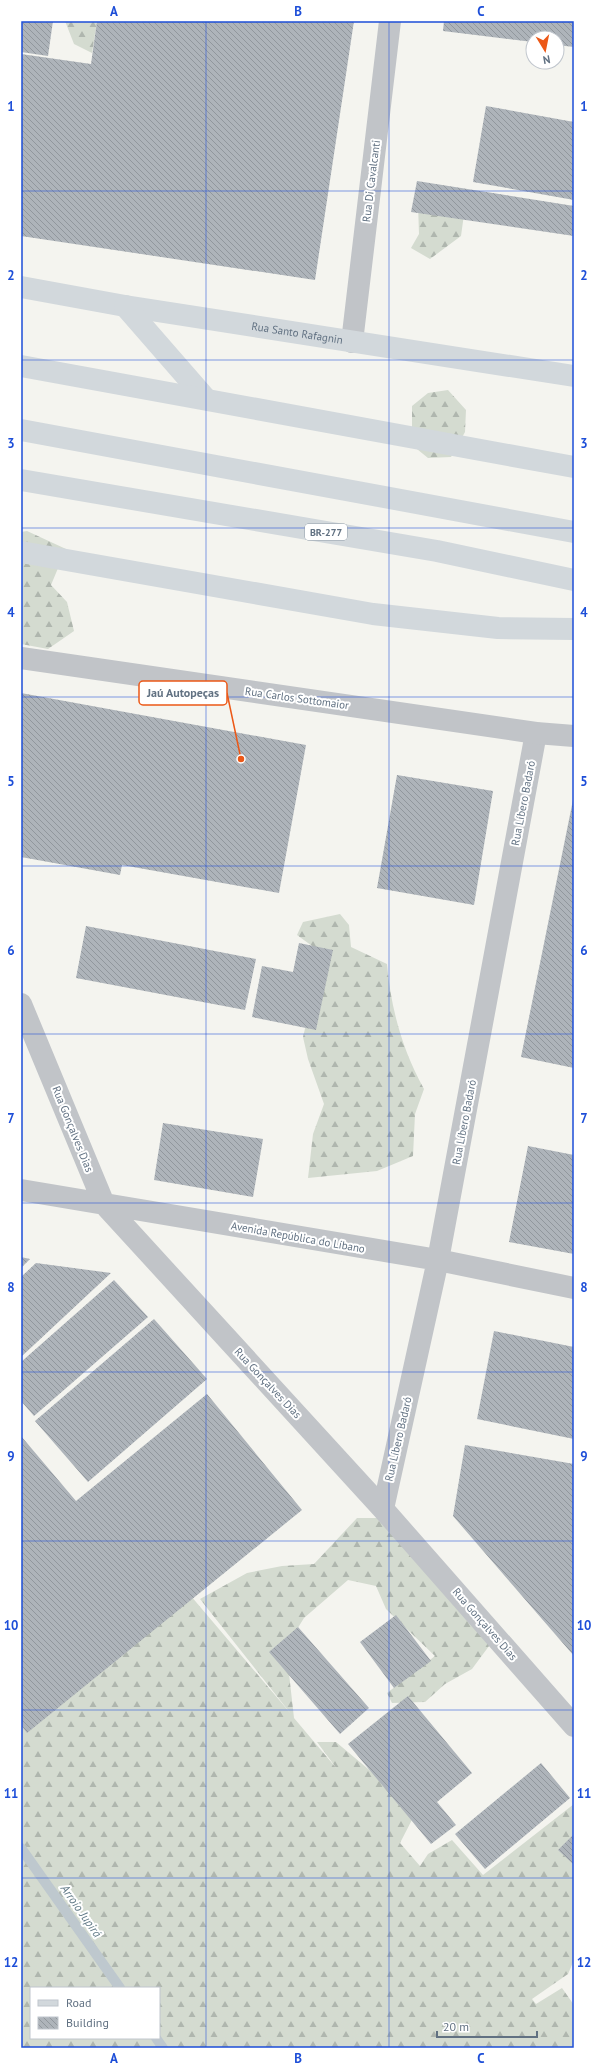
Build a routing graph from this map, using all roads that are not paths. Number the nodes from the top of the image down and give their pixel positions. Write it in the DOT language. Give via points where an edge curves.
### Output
graph roads {
  1 [pos="390,21"];
  2 [pos="21,287"];
  3 [pos="125,306"];
  4 [pos="352,342"];
  5 [pos="21,366"];
  6 [pos="574,376"];
  7 [pos="206,399"];
  8 [pos="21,430"];
  9 [pos="574,467"];
  10 [pos="21,480"];
  11 [pos="574,532"];
  12 [pos="21,552"];
  13 [pos="574,580"];
  14 [pos="574,629"];
  15 [pos="21,658"];
  16 [pos="536,733"];
  17 [pos="574,736"];
  18 [pos="21,1004"];
  19 [pos="21,1190"];
  20 [pos="104,1204"];
  21 [pos="438,1260"];
  22 [pos="574,1288"];
  23 [pos="383,1508"];
  24 [pos="574,1726"];
  1 -- 4 [label="street, Rua Di Cavalcanti"];
  2 -- 3 [label="main road, Rua Santo Rafagnin"];
  3 -- 4 [label="main road, Rua Santo Rafagnin"];
  3 -- 7 [label="main road"];
  4 -- 6 [label="main road, Rua Santo Rafagnin"];
  5 -- 7 [label="main road"];
  7 -- 9 [label="main road"];
  8 -- 11 [label="main road"];
  10 -- 13 [label="main road, BR-277" via="437,550"];
  12 -- 14 [label="main road" via="373,614 498,628"];
  15 -- 16 [label="street, Rua Carlos Sottomaior"];
  16 -- 17 [label="street, Rua Carlos Sottomaior"];
  16 -- 21 [label="street, Rua Líbero Badaró"];
  18 -- 20 [label="street, Rua Gonçalves Dias"];
  19 -- 20 [label="street, Avenida República do Líbano"];
  20 -- 21 [label="street, Avenida República do Líbano"];
  20 -- 23 [label="street, Rua Gonçalves Dias"];
  21 -- 22 [label="street, Avenida República do Líbano"];
  21 -- 23 [label="street, Rua Líbero Badaró"];
  23 -- 24 [label="street, Rua Gonçalves Dias"];
}
